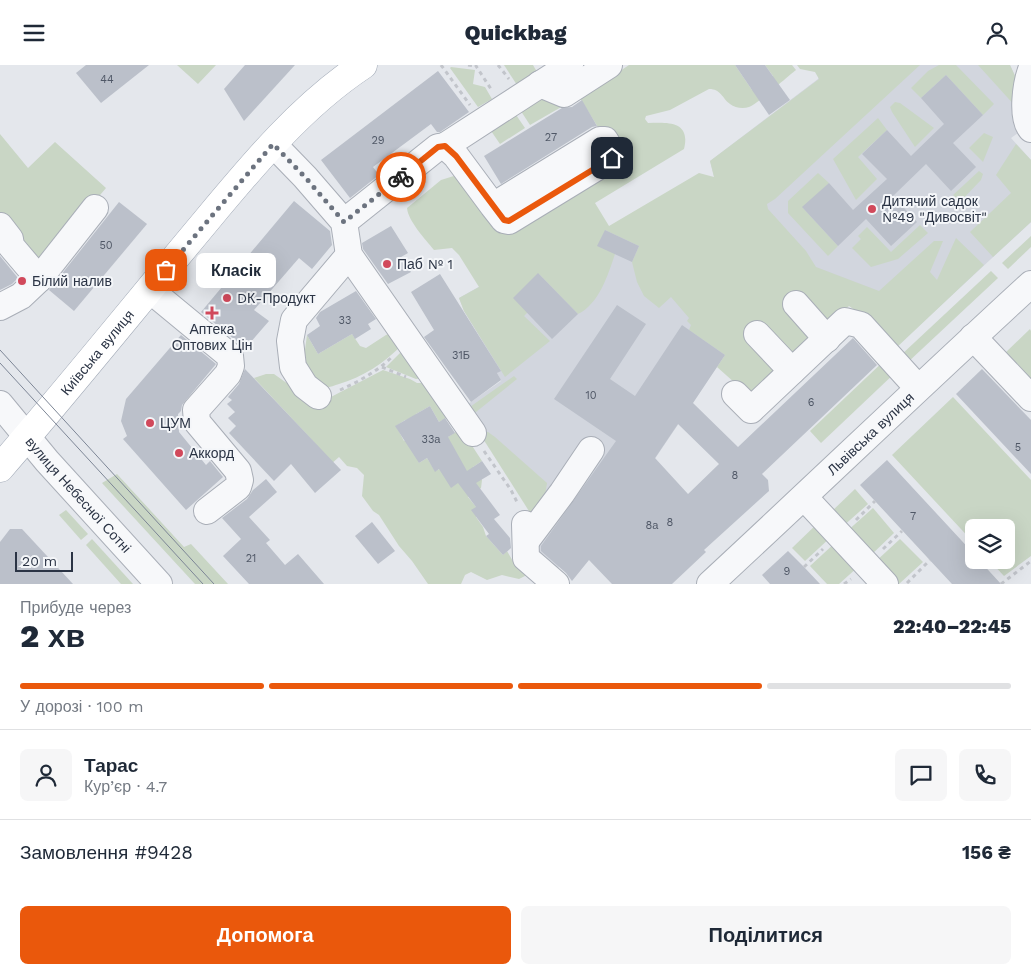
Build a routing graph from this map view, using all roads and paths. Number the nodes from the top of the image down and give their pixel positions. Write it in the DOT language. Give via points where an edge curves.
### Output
graph roads {
  1 [pos="339,65"];
  2 [pos="363,65"];
  3 [pos="441,65"];
  4 [pos="468,65"];
  5 [pos="477,65"];
  6 [pos="570,65"];
  7 [pos="609,65"];
  8 [pos="1031,70"];
  9 [pos="540,84"];
  10 [pos="493,115"];
  11 [pos="1031,129"];
  12 [pos="273,144"];
  13 [pos="451,151"];
  14 [pos="583,163"];
  15 [pos="95,208"];
  16 [pos="0,226"];
  17 [pos="347,239"];
  18 [pos="39,279"];
  19 [pos="1031,284"];
  20 [pos="150,290"];
  21 [pos="796,304"];
  22 [pos="0,307"];
  23 [pos="757,334"];
  24 [pos="973,337"];
  25 [pos="827,339"];
  26 [pos="408,340"];
  27 [pos="792,371"];
  28 [pos="918,388"];
  29 [pos="735,394"];
  30 [pos="318,396"];
  31 [pos="1031,398"];
  32 [pos="0,404"];
  33 [pos="22,432"];
  34 [pos="473,433"];
  35 [pos="0,448"];
  36 [pos="591,450"];
  37 [pos="0,469"];
  38 [pos="804,497"];
  39 [pos="207,511"];
  40 [pos="526,529"];
  41 [pos="930,561"];
  42 [pos="1031,561"];
  43 [pos="159,584"];
  44 [pos="556,584"];
  45 [pos="710,584"];
  46 [pos="885,584"];
  47 [pos="906,584"];
  48 [pos="1001,584"];
  1 -- 33 [label="main road, Київська вулиця" via="302,95 261,137 63,375"];
  2 -- 12 [label="main road, Київська вулиця" via="324,93"];
  3 -- 10 [label="path"];
  4 -- 5 [label="path"];
  5 -- 10 [label="path"];
  6 -- 9 [label="street"];
  7 -- 9 [label="street" via="564,94"];
  8 -- 11 [label="street" via="1025,106"];
  9 -- 10 [label="street"];
  10 -- 13 [label="street"];
  12 -- 17 [label="street" via="305,177"];
  12 -- 20 [label="main road, Київська вулиця"];
  13 -- 14 [label="street" via="493,206 537,191"];
  13 -- 17 [label="street" via="438,147"];
  15 -- 18 [label="street"];
  16 -- 18 [label="street" via="11,246"];
  17 -- 26 [label="street"];
  17 -- 30 [label="street" via="294,320 290,341 293,367 305,386"];
  18 -- 22 [label="street" via="20,296"];
  19 -- 24 [label="street, Львівська вулиця"];
  20 -- 33 [label="main road, Київська вулиця"];
  20 -- 39 [label="street" via="230,356 228,375 196,410 195,416 238,471 240,480 238,487"];
  21 -- 25 [label="street"];
  23 -- 27 [label="street"];
  24 -- 28 [label="street, Львівська вулиця"];
  24 -- 31 [label="street"];
  25 -- 27 [label="street"];
  25 -- 28 [label="street" via="846,321 861,325"];
  26 -- 30 [label="path" via="386,364 352,385"];
  26 -- 34 [label="street"];
  27 -- 29 [label="street" via="751,409"];
  28 -- 38 [label="street, Львівська вулиця"];
  32 -- 33 [label="street, вулиця Небесної Сотні"];
  33 -- 35 [label="main road, Київська вулиця"];
  33 -- 37 [label="main road, Київська вулиця"];
  33 -- 43 [label="street, вулиця Небесної Сотні"];
  34 -- 40 [label="path" via="511,490"];
  36 -- 40 [label="street" via="562,493"];
  38 -- 45 [label="street, Львівська вулиця"];
  38 -- 46 [label="street"];
  40 -- 44 [label="street" via="526,558"];
  41 -- 47 [label="path"];
  42 -- 48 [label="path"];
}
